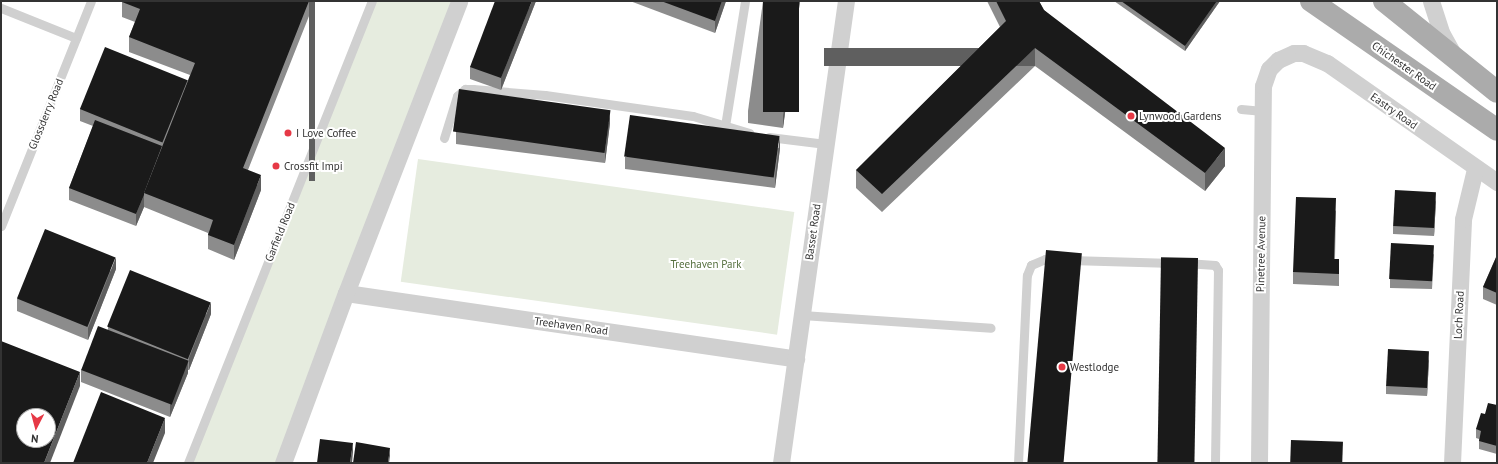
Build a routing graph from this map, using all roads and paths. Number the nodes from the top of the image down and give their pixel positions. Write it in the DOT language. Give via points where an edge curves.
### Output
graph roads {
  1 [pos="91,1"];
  2 [pos="372,1"];
  3 [pos="459,1"];
  4 [pos="745,1"];
  5 [pos="846,1"];
  6 [pos="1311,1"];
  7 [pos="1384,1"];
  8 [pos="1431,1"];
  9 [pos="1,8"];
  10 [pos="76,38"];
  11 [pos="1286,55"];
  12 [pos="1455,59"];
  13 [pos="1497,92"];
  14 [pos="1241,110"];
  15 [pos="1263,111"];
  16 [pos="725,126"];
  17 [pos="1497,130"];
  18 [pos="444,138"];
  19 [pos="826,144"];
  20 [pos="1475,169"];
  21 [pos="1497,182"];
  22 [pos="1,226"];
  23 [pos="346,293"];
  24 [pos="802,315"];
  25 [pos="991,328"];
  26 [pos="796,359"];
  27 [pos="188,463"];
  28 [pos="283,463"];
  29 [pos="780,463"];
  30 [pos="1018,463"];
  31 [pos="1216,463"];
  32 [pos="1259,463"];
  33 [pos="1452,463"];
  1 -- 10 [label="lane, Glossderry Road"];
  2 -- 27 [label="lane, Garfield Road"];
  3 -- 23 [label="street"];
  4 -- 16 [label="lane"];
  5 -- 19 [label="street, Basset Road"];
  6 -- 17 [label="main road, Chichester Road"];
  7 -- 12 [label="main road"];
  8 -- 12 [label="street" via="1442,34"];
  9 -- 10 [label="lane"];
  10 -- 22 [label="lane, Glossderry Road"];
  11 -- 15 [label="street, Pinetree Avenue" via="1269,69 1265,77"];
  11 -- 20 [label="street, Eastry Road" via="1303,53 1327,63"];
  12 -- 13 [label="main road"];
  14 -- 15 [label="lane"];
  15 -- 32 [label="street, Pinetree Avenue"];
  16 -- 18 [label="lane" via="693,116 545,95 465,89 457,96"];
  16 -- 19 [label="lane" via="756,135"];
  19 -- 24 [label="street, Basset Road"];
  20 -- 21 [label="street, Eastry Road"];
  20 -- 33 [label="street, Loch Road" via="1463,219"];
  23 -- 26 [label="street, Treehaven Road"];
  23 -- 28 [label="street"];
  24 -- 25 [label="lane"];
  24 -- 26 [label="street, Basset Road"];
  26 -- 29 [label="street, Basset Road"];
  30 -- 31 [label="lane" via="1026,275 1031,265 1045,259 1217,267"];
}
